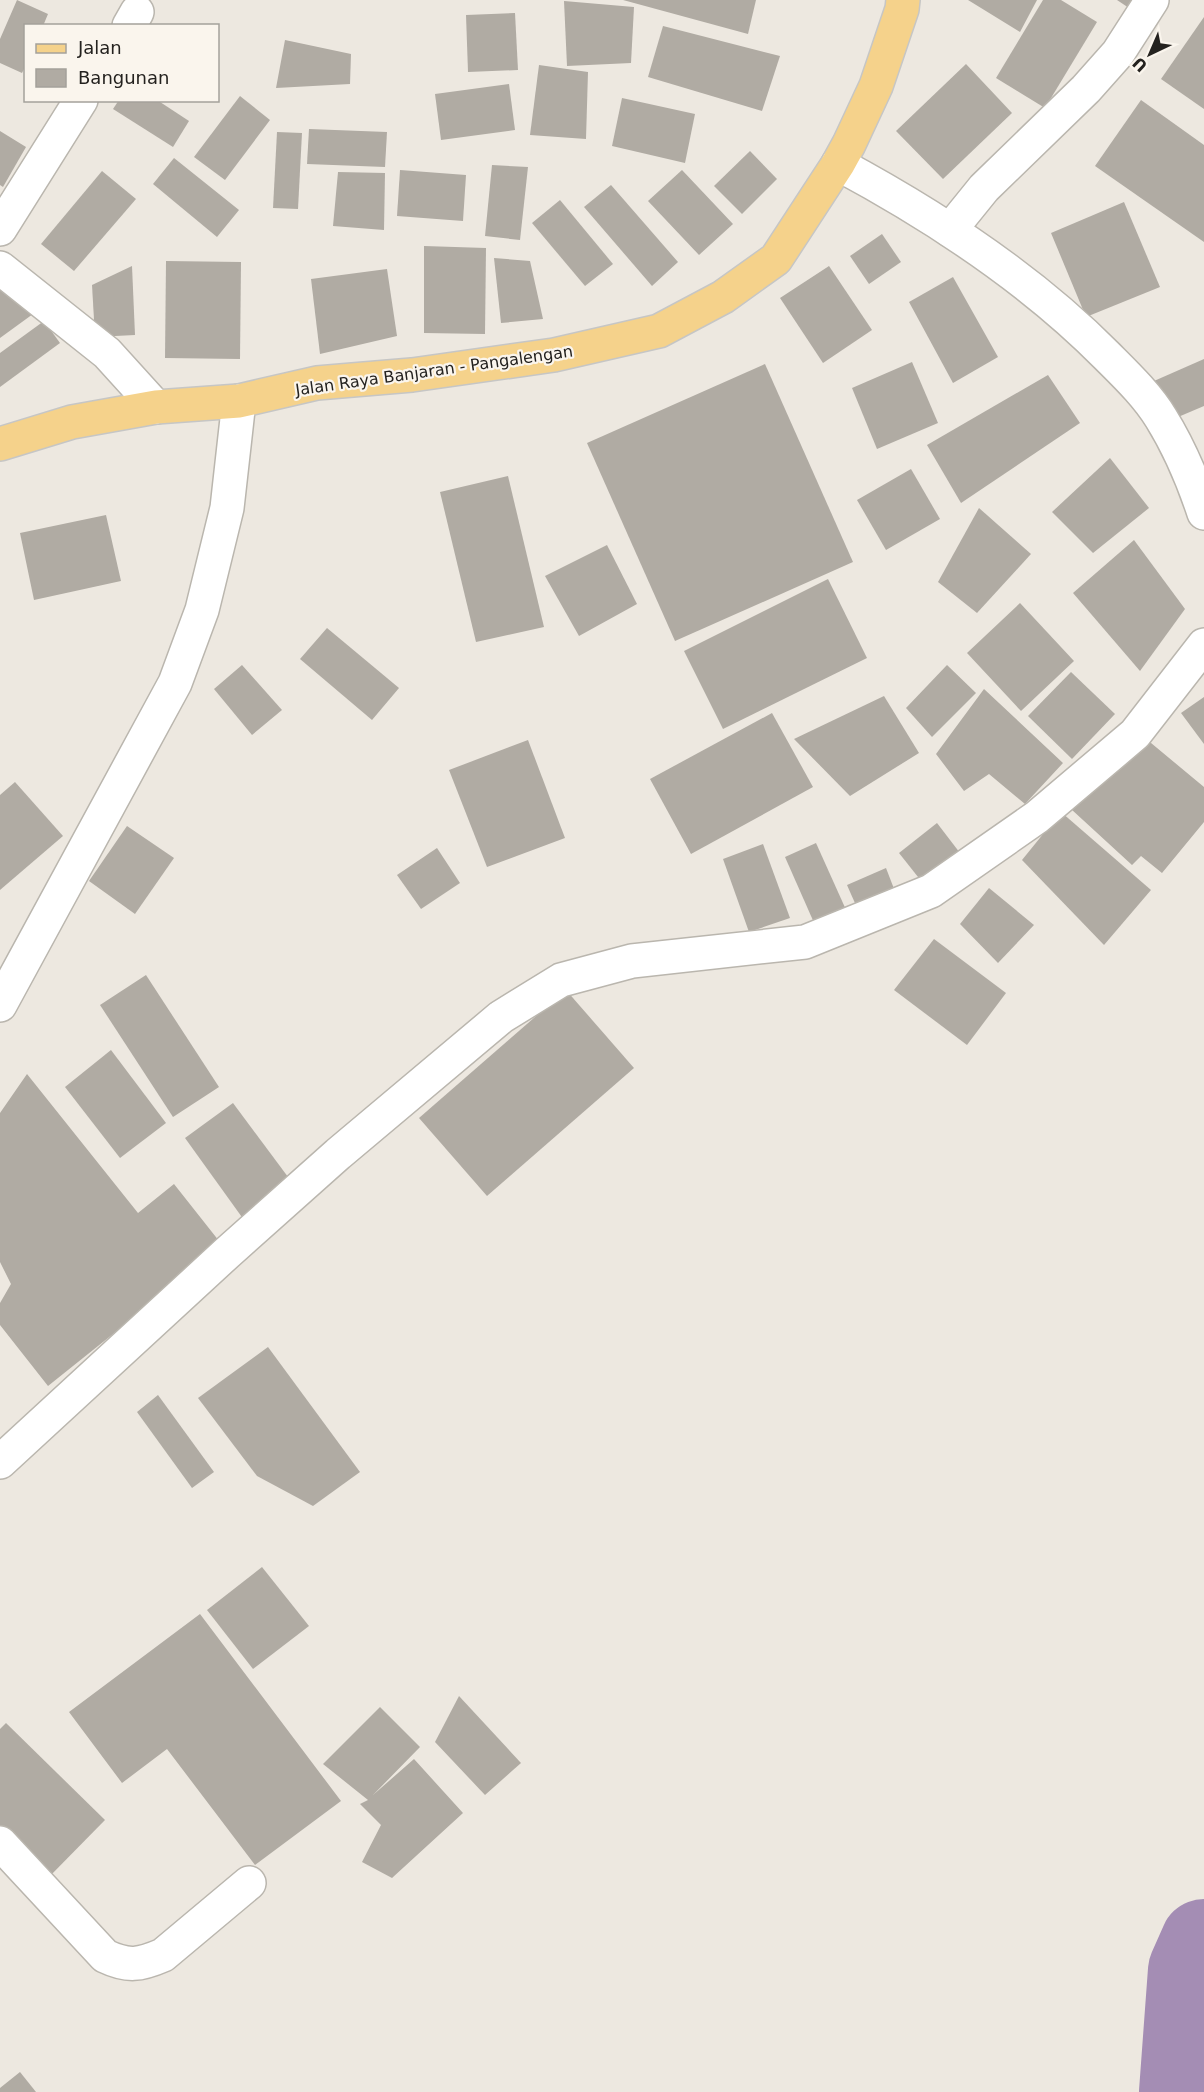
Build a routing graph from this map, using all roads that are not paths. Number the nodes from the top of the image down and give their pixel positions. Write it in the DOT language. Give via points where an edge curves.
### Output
graph roads {
  1 [pos="903,0"];
  2 [pos="1152,0"];
  3 [pos="80,102"];
  4 [pos="838,165"];
  5 [pos="0,230"];
  6 [pos="950,230"];
  7 [pos="0,268"];
  8 [pos="239,401"];
  9 [pos="156,407"];
  10 [pos="0,444"];
  11 [pos="1204,513"];
  12 [pos="1204,645"];
  13 [pos="0,1005"];
  14 [pos="0,1462"];
  15 [pos="0,1843"];
  16 [pos="249,1883"];
  1 -- 4 [label="main road, Jalan Raya Banjaran - Pangalengan" via="876,87"];
  2 -- 6 [label="street" via="1118,53 984,188"];
  3 -- 5 [label="street"];
  4 -- 6 [label="street"];
  4 -- 8 [label="main road, Jalan Raya Banjaran - Pangalengan" via="776,259 723,297 659,331 554,355 412,375 317,383"];
  6 -- 11 [label="street" via="1073,321 1130,379 1161,417 1191,476"];
  7 -- 9 [label="street" via="107,353"];
  8 -- 9 [label="main road, Jalan Raya Banjaran - Pangalengan"];
  8 -- 13 [label="street" via="227,508 202,610 175,683"];
  9 -- 10 [label="main road, Jalan Raya Banjaran - Pangalengan" via="72,422"];
  12 -- 14 [label="street" via="1135,734 1038,816 931,891 805,942 632,961 561,980 501,1017 227,1252"];
  15 -- 16 [label="street" via="105,1956 128,1964 148,1962 164,1954"];
}
